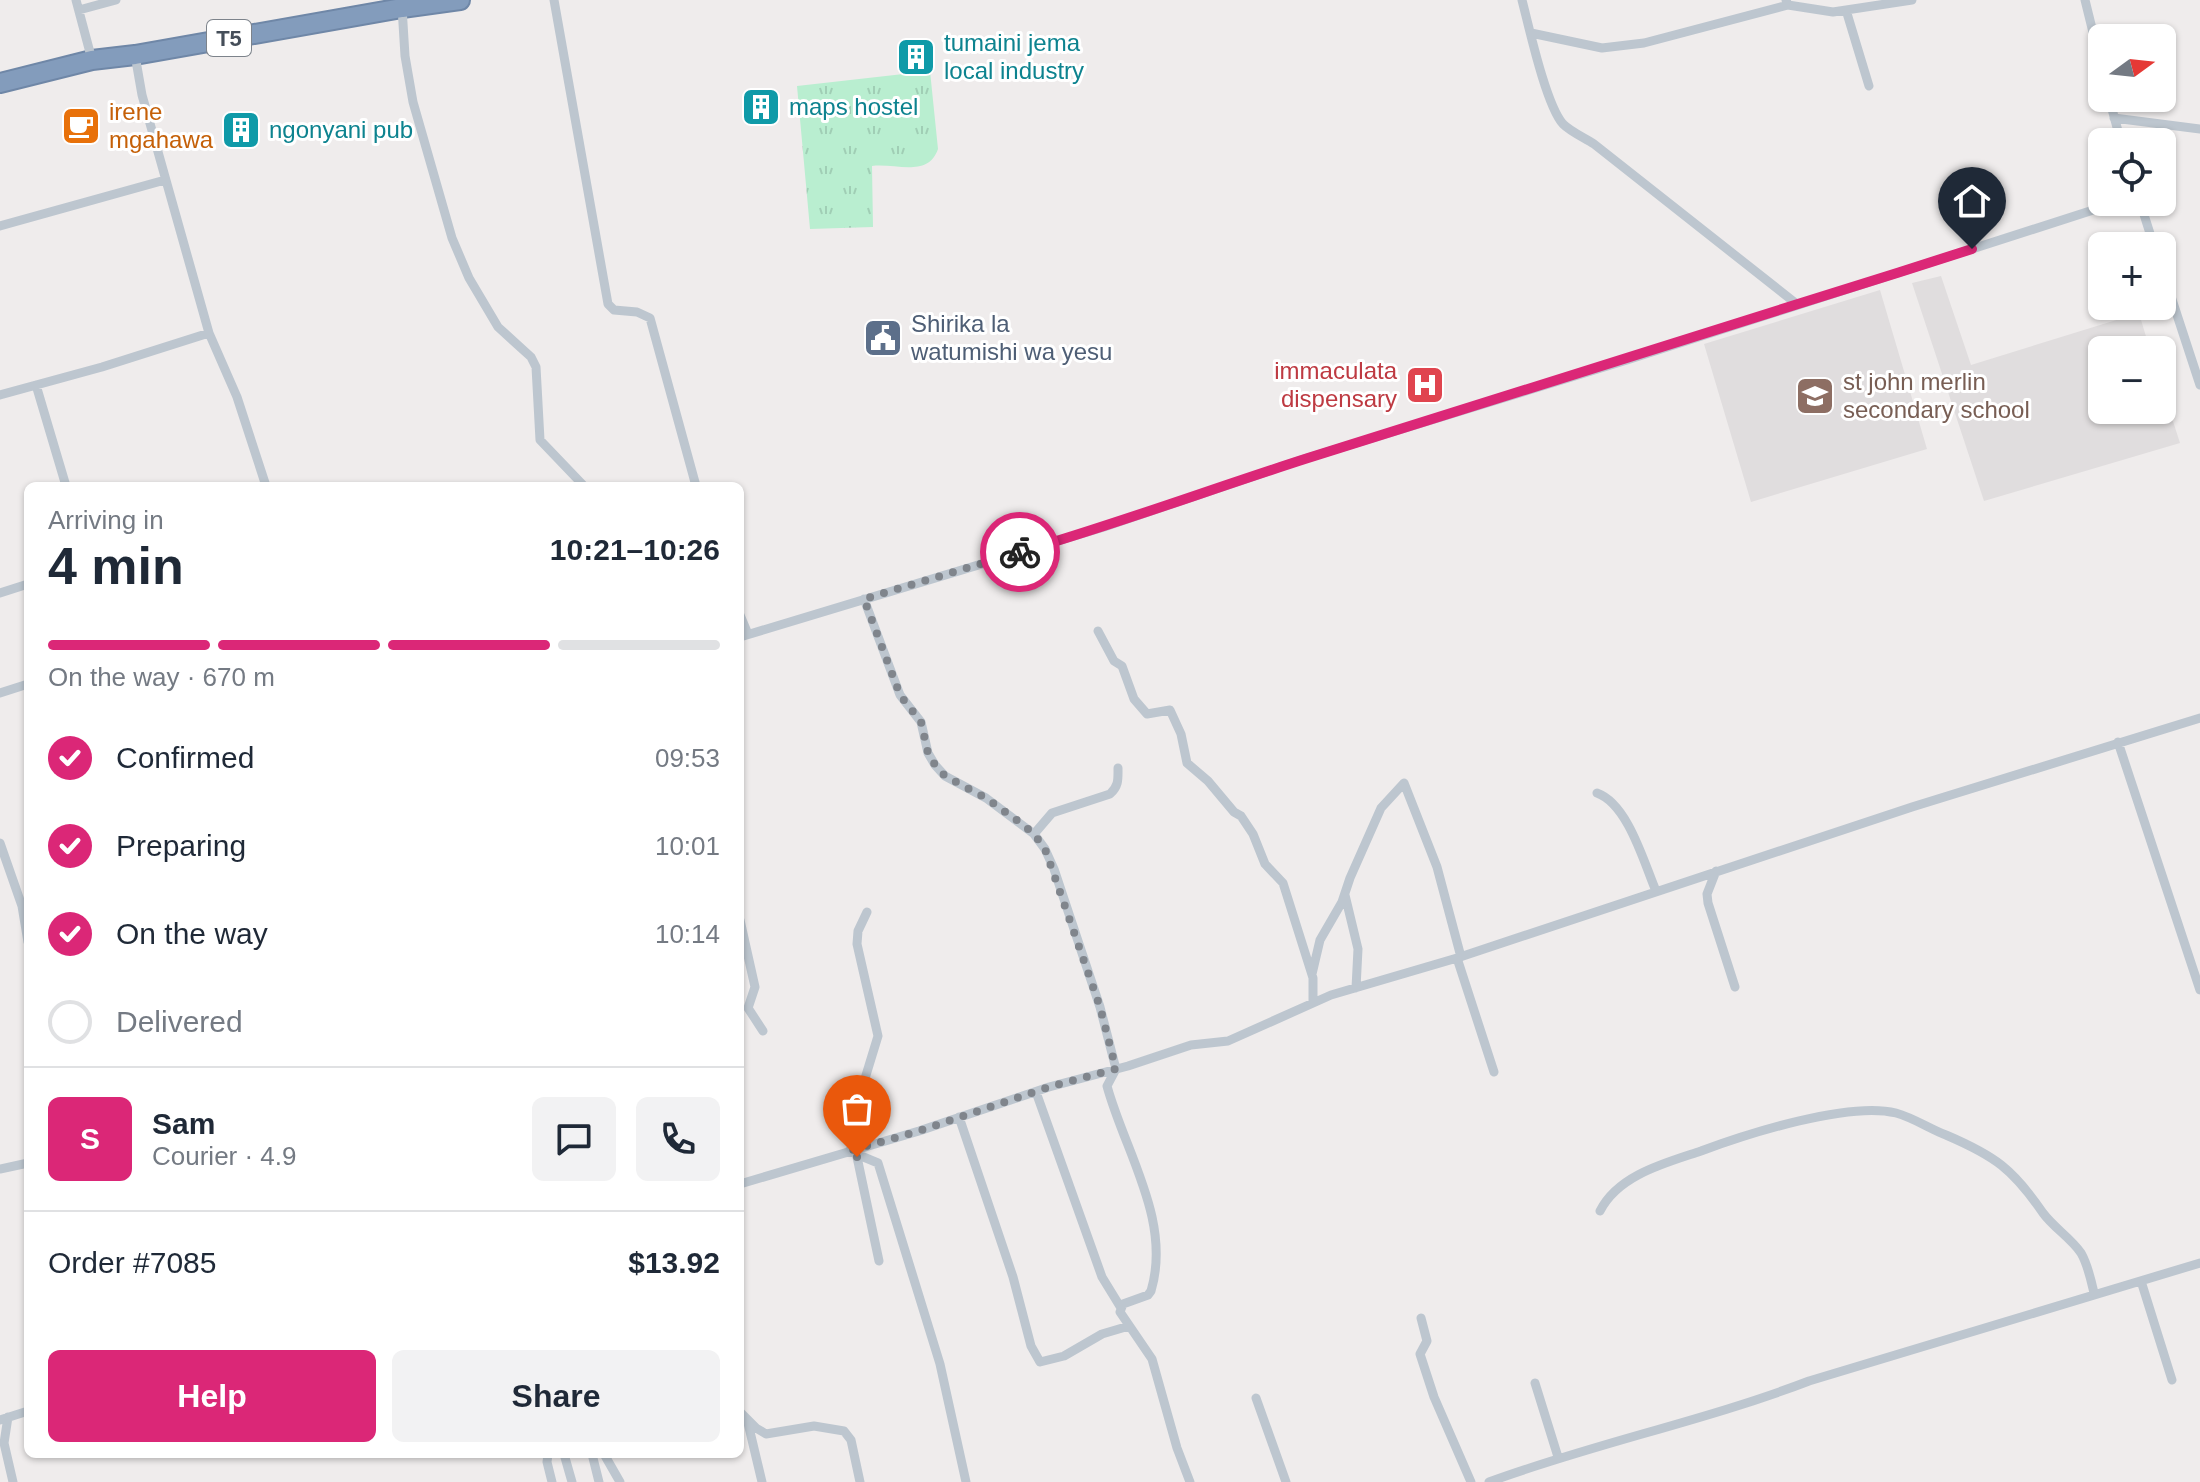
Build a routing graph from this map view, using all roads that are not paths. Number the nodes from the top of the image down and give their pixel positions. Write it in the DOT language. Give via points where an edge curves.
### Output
graph roads {
  1 [pos="116,0"];
  2 [pos="460,0"];
  3 [pos="554,0"];
  4 [pos="1522,0"];
  5 [pos="1912,0"];
  6 [pos="2085,0"];
  7 [pos="1787,2"];
  8 [pos="401,4"];
  9 [pos="78,5"];
  10 [pos="1846,10"];
  11 [pos="2091,24"];
  12 [pos="1531,33"];
  13 [pos="135,55"];
  14 [pos="92,60"];
  15 [pos="0,83"];
  16 [pos="1869,86"];
  17 [pos="2112,112"];
  18 [pos="2114,118"];
  19 [pos="2117,128"];
  20 [pos="2200,129"];
  21 [pos="165,180"];
  22 [pos="2088,212"];
  23 [pos="0,226"];
  24 [pos="1798,305"];
  25 [pos="2176,312"];
  26 [pos="209,333"];
  27 [pos="36,385"];
  28 [pos="2200,385"];
  29 [pos="0,395"];
  30 [pos="65,482"];
  31 [pos="265,482"];
  32 [pos="580,482"];
  33 [pos="695,482"];
  34 [pos="24,585"];
  35 [pos="0,593"];
  36 [pos="864,599"];
  37 [pos="1098,631"];
  38 [pos="744,636"];
  39 [pos="24,685"];
  40 [pos="0,693"];
  41 [pos="2200,718"];
  42 [pos="2118,742"];
  43 [pos="1118,768"];
  44 [pos="1597,793"];
  45 [pos="1034,834"];
  46 [pos="0,843"];
  47 [pos="4,871"];
  48 [pos="1716,871"];
  49 [pos="1656,891"];
  50 [pos="1345,895"];
  51 [pos="24,903"];
  52 [pos="867,912"];
  53 [pos="744,938"];
  54 [pos="1459,958"];
  55 [pos="1312,974"];
  56 [pos="1735,987"];
  57 [pos="1356,988"];
  58 [pos="2200,990"];
  59 [pos="1313,1001"];
  60 [pos="763,1031"];
  61 [pos="1116,1069"];
  62 [pos="1494,1072"];
  63 [pos="1036,1092"];
  64 [pos="959,1117"];
  65 [pos="864,1147"];
  66 [pos="853,1154"];
  67 [pos="24,1164"];
  68 [pos="1,1169"];
  69 [pos="744,1183"];
  70 [pos="1600,1211"];
  71 [pos="879,1261"];
  72 [pos="2200,1263"];
  73 [pos="2141,1281"];
  74 [pos="2094,1293"];
  75 [pos="1121,1308"];
  76 [pos="1421,1318"];
  77 [pos="1129,1326"];
  78 [pos="2172,1380"];
  79 [pos="1535,1383"];
  80 [pos="1256,1398"];
  81 [pos="24,1412"];
  82 [pos="744,1416"];
  83 [pos="4,1418"];
  84 [pos="744,1419"];
  85 [pos="1558,1457"];
  86 [pos="548,1458"];
  87 [pos="565,1458"];
  88 [pos="593,1458"];
  89 [pos="606,1458"];
  90 [pos="13,1482"];
  91 [pos="552,1482"];
  92 [pos="572,1482"];
  93 [pos="599,1482"];
  94 [pos="620,1482"];
  95 [pos="762,1482"];
  96 [pos="860,1482"];
  97 [pos="966,1482"];
  98 [pos="1190,1482"];
  99 [pos="1286,1482"];
  100 [pos="1471,1482"];
  101 [pos="1489,1482"];
  1 -- 9 [label="street"];
  2 -- 8 [label="highway, T5"];
  3 -- 33 [label="street" via="608,304 650,318"];
  4 -- 12 [label="street"];
  5 -- 10 [label="street"];
  6 -- 11 [label="street"];
  7 -- 10 [label="street"];
  7 -- 12 [label="street" via="1644,43 1602,48"];
  8 -- 13 [label="highway, T5"];
  8 -- 32 [label="street" via="413,102 452,238 498,327 536,367 540,440"];
  9 -- 14 [label="street"];
  10 -- 16 [label="street"];
  12 -- 24 [label="street" via="1563,124"];
  13 -- 14 [label="highway, T5"];
  13 -- 21 [label="street"];
  14 -- 15 [label="highway, T5"];
  17 -- 18 [label="street"];
  18 -- 19 [label="street"];
  18 -- 20 [label="street"];
  21 -- 23 [label="street"];
  21 -- 26 [label="street"];
  22 -- 24 [label="street"];
  24 -- 36 [label="street"];
  25 -- 28 [label="street"];
  26 -- 27 [label="street"];
  26 -- 31 [label="street"];
  27 -- 29 [label="street"];
  27 -- 30 [label="street"];
  34 -- 35 [label="street"];
  36 -- 38 [label="street"];
  36 -- 45 [label="street" via="900,695 921,722 935,765"];
  37 -- 55 [label="street" via="1122,666 1139,706 1147,714 1170,710 1187,763 1253,834 1265,864 1283,883"];
  39 -- 40 [label="street"];
  41 -- 42 [label="street"];
  42 -- 48 [label="street"];
  42 -- 58 [label="street"];
  43 -- 45 [label="street" via="1119,781 1110,794 1052,813"];
  44 -- 49 [label="street" via="1616,805"];
  45 -- 61 [label="street" via="1054,869"];
  46 -- 47 [label="street"];
  47 -- 51 [label="street"];
  48 -- 49 [label="street"];
  48 -- 56 [label="street" via="1708,903"];
  49 -- 54 [label="street"];
  50 -- 54 [label="street" via="1381,808 1404,783 1437,867"];
  50 -- 55 [label="street" via="1320,940"];
  50 -- 57 [label="street" via="1358,949"];
  52 -- 65 [label="street" via="857,944 878,1036 863,1085"];
  53 -- 60 [label="street" via="755,987 748,1008"];
  54 -- 57 [label="street"];
  54 -- 62 [label="street"];
  55 -- 59 [label="street"];
  57 -- 59 [label="street"];
  59 -- 61 [label="street" via="1228,1041 1191,1045"];
  61 -- 63 [label="street"];
  61 -- 75 [label="street" via="1107,1086 1142,1180 1157,1259 1151,1291"];
  63 -- 64 [label="street"];
  63 -- 75 [label="street" via="1102,1277"];
  64 -- 65 [label="street"];
  64 -- 77 [label="street" via="1040,1362"];
  65 -- 66 [label="street"];
  66 -- 69 [label="street"];
  66 -- 71 [label="street"];
  66 -- 97 [label="street" via="878,1163 940,1364"];
  67 -- 68 [label="street"];
  70 -- 74 [label="street" via="1617,1188 1673,1159 1831,1115 1896,1113 1976,1148 2012,1172 2080,1251"];
  72 -- 73 [label="street"];
  73 -- 74 [label="street"];
  73 -- 78 [label="street"];
  74 -- 85 [label="street" via="1752,1403"];
  75 -- 77 [label="street"];
  76 -- 100 [label="street" via="1427,1341 1420,1354"];
  77 -- 98 [label="street" via="1152,1359"];
  79 -- 85 [label="street"];
  80 -- 99 [label="street"];
  81 -- 83 [label="street"];
  82 -- 96 [label="street" via="766,1434 814,1426 844,1431"];
  83 -- 90 [label="street"];
  84 -- 95 [label="street"];
  85 -- 101 [label="street"];
  86 -- 91 [label="street"];
  87 -- 92 [label="street"];
  88 -- 93 [label="street"];
  89 -- 94 [label="street"];
}
